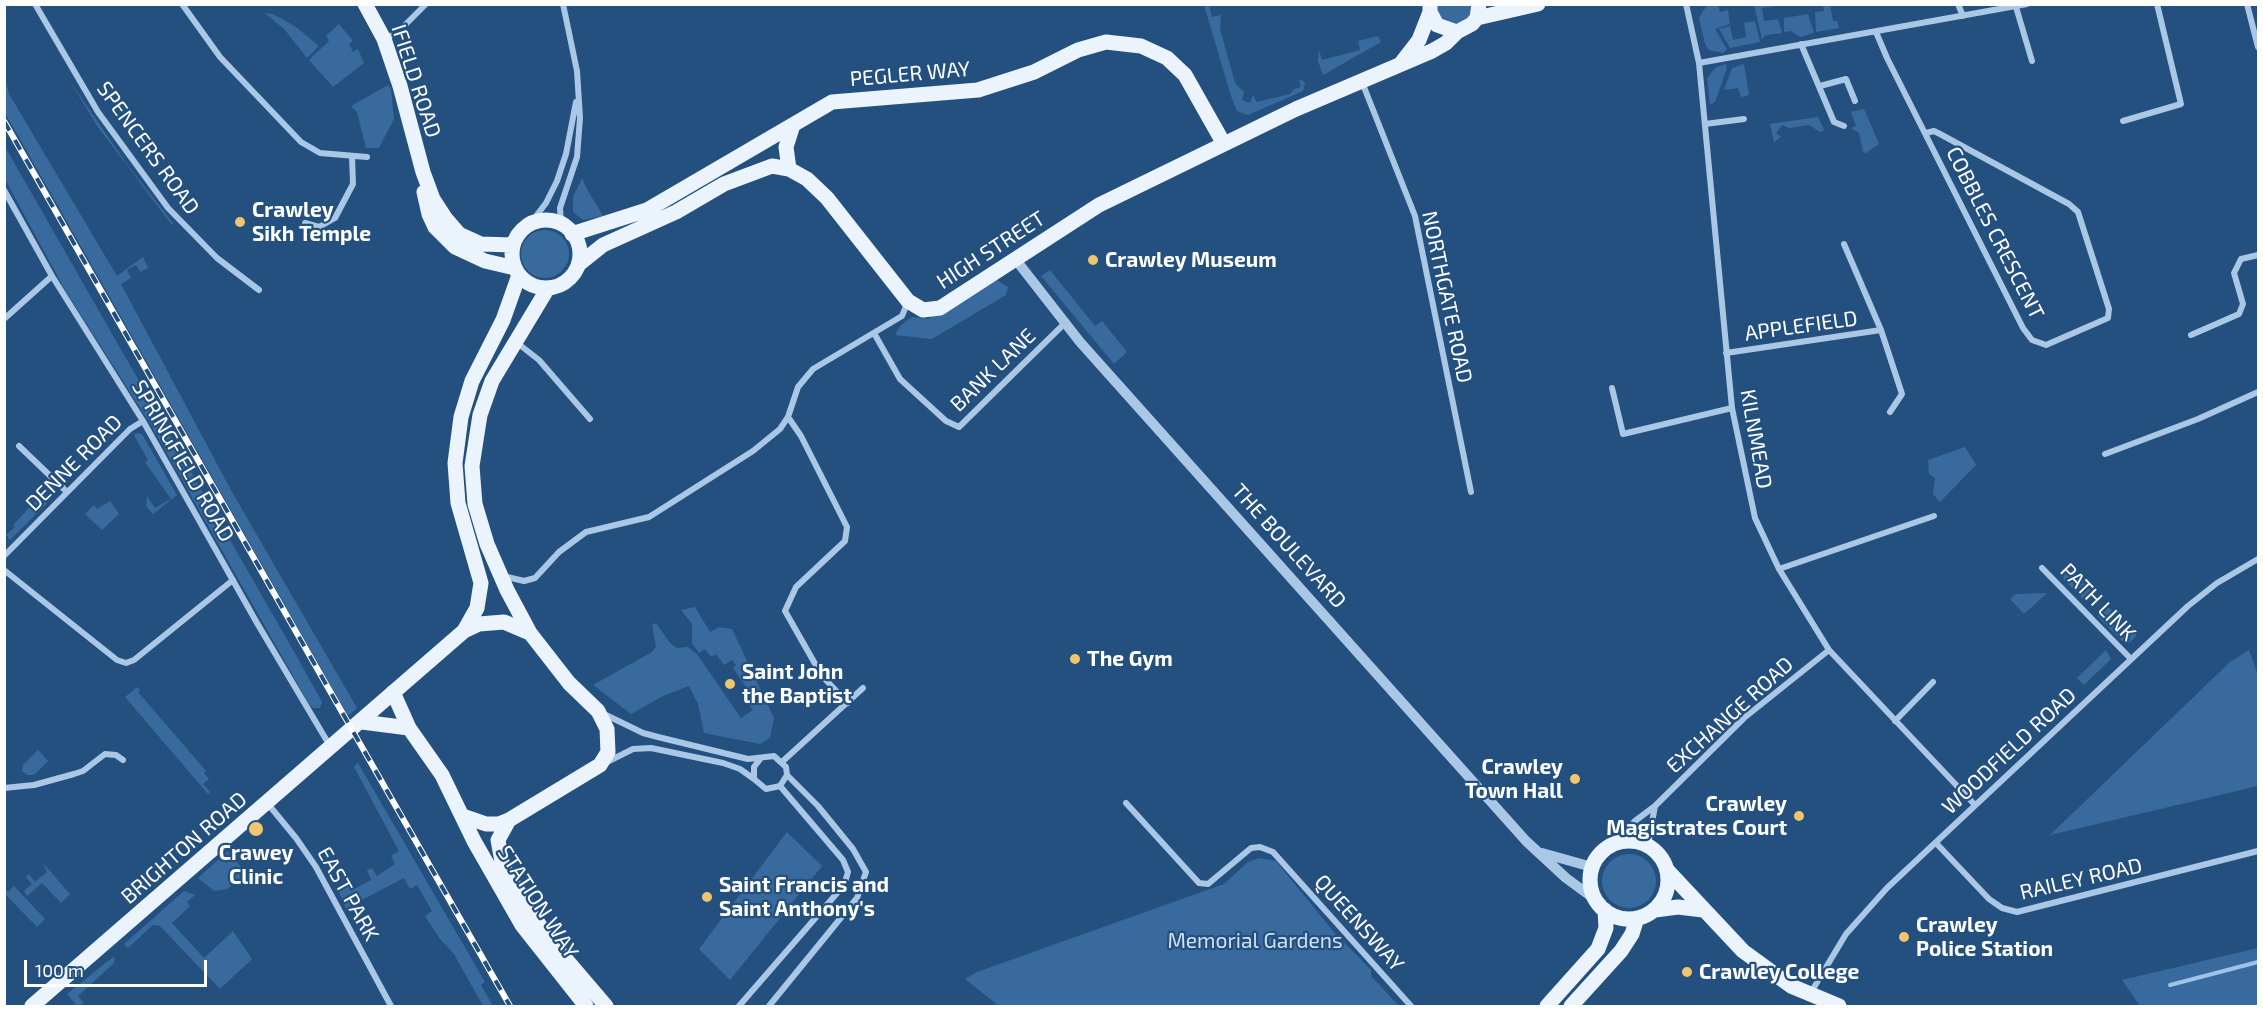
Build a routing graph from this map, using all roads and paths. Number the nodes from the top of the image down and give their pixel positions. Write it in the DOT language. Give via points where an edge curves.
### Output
graph roads {
  1 [pos="35,4"];
  2 [pos="182,4"];
  3 [pos="365,4"];
  4 [pos="426,4"];
  5 [pos="563,4"];
  6 [pos="1538,4"];
  7 [pos="1686,4"];
  8 [pos="1958,4"];
  9 [pos="2027,4"];
  10 [pos="2157,4"];
  11 [pos="2247,4"];
  12 [pos="2016,7"];
  13 [pos="1430,8"];
  14 [pos="1478,11"];
  15 [pos="1963,16"];
  16 [pos="1457,32"];
  17 [pos="1876,32"];
  18 [pos="384,39"];
  19 [pos="1801,44"];
  20 [pos="2259,48"];
  21 [pos="2032,61"];
  22 [pos="1699,63"];
  23 [pos="1400,65"];
  24 [pos="1361,80"];
  25 [pos="1820,86"];
  26 [pos="578,90"];
  27 [pos="1855,101"];
  28 [pos="1744,119"];
  29 [pos="2123,122"];
  30 [pos="1705,124"];
  31 [pos="793,126"];
  32 [pos="1844,126"];
  33 [pos="1926,133"];
  34 [pos="1224,144"];
  35 [pos="352,156"];
  36 [pos="367,157"];
  37 [pos="789,168"];
  38 [pos="423,172"];
  39 [pos="4,190"];
  40 [pos="305,223"];
  41 [pos="530,224"];
  42 [pos="567,229"];
  43 [pos="1844,244"];
  44 [pos="512,245"];
  45 [pos="2259,255"];
  46 [pos="1016,260"];
  47 [pos="578,265"];
  48 [pos="517,271"];
  49 [pos="52,276"];
  50 [pos="548,288"];
  51 [pos="259,290"];
  52 [pos="908,301"];
  53 [pos="4,319"];
  54 [pos="1065,322"];
  55 [pos="1881,330"];
  56 [pos="874,333"];
  57 [pos="2191,334"];
  58 [pos="516,341"];
  59 [pos="1726,353"];
  60 [pos="1612,388"];
  61 [pos="2259,392"];
  62 [pos="1732,408"];
  63 [pos="1890,412"];
  64 [pos="789,417"];
  65 [pos="590,419"];
  66 [pos="143,421"];
  67 [pos="19,446"];
  68 [pos="2105,454"];
  69 [pos="67,492"];
  70 [pos="1471,492"];
  71 [pos="1935,516"];
  72 [pos="4,556"];
  73 [pos="2259,559"];
  74 [pos="2042,568"];
  75 [pos="1779,569"];
  76 [pos="4,570"];
  77 [pos="500,576"];
  78 [pos="232,580"];
  79 [pos="464,631"];
  80 [pos="530,633"];
  81 [pos="1829,650"];
  82 [pos="2131,659"];
  83 [pos="1933,682"];
  84 [pos="863,688"];
  85 [pos="393,692"];
  86 [pos="848,703"];
  87 [pos="598,711"];
  88 [pos="1895,721"];
  89 [pos="362,722"];
  90 [pos="409,728"];
  91 [pos="332,749"];
  92 [pos="761,758"];
  93 [pos="123,760"];
  94 [pos="783,761"];
  95 [pos="600,765"];
  96 [pos="787,775"];
  97 [pos="754,779"];
  98 [pos="780,786"];
  99 [pos="4,788"];
  100 [pos="1126,803"];
  101 [pos="267,804"];
  102 [pos="1975,805"];
  103 [pos="1655,806"];
  104 [pos="463,816"];
  105 [pos="508,820"];
  106 [pos="1617,843"];
  107 [pos="1936,843"];
  108 [pos="1648,845"];
  109 [pos="2259,851"];
  110 [pos="1539,852"];
  111 [pos="1592,867"];
  112 [pos="1667,870"];
  113 [pos="1601,905"];
  114 [pos="1655,910"];
  115 [pos="1703,910"];
  116 [pos="1637,918"];
  117 [pos="572,979"];
  118 [pos="1809,995"];
  119 [pos="32,1006"];
  120 [pos="391,1006"];
  121 [pos="586,1006"];
  122 [pos="606,1006"];
  123 [pos="739,1006"];
  124 [pos="769,1006"];
  125 [pos="1411,1006"];
  126 [pos="1547,1006"];
  127 [pos="1571,1006"];
  128 [pos="1839,1006"];
  1 -- 51 [label="street, SPENCERS ROAD" via="98,112 168,208 218,258"];
  2 -- 35 [label="street" via="220,57 290,133 320,153"];
  3 -- 18 [label="main road, IFIELD ROAD"];
  4 -- 18 [label="street" via="399,31"];
  5 -- 26 [label="street"];
  6 -- 14 [label="main road"];
  7 -- 22 [label="street, KILNMEAD"];
  8 -- 15 [label="street"];
  9 -- 12 [label="street"];
  10 -- 29 [label="street" via="2181,104"];
  11 -- 20 [label="street"];
  12 -- 15 [label="street"];
  12 -- 21 [label="street"];
  13 -- 16 [label="main road" via="1443,29"];
  13 -- 23 [label="main road" via="1419,40"];
  14 -- 16 [label="main road, HIGH STREET" via="1466,29"];
  15 -- 17 [label="street"];
  16 -- 23 [label="main road, HIGH STREET" via="1446,43"];
  17 -- 19 [label="street"];
  17 -- 33 [label="street, COBBLES CRESCENT"];
  18 -- 38 [label="main road, IFIELD ROAD"];
  19 -- 22 [label="street"];
  19 -- 25 [label="street"];
  22 -- 30 [label="street, KILNMEAD"];
  23 -- 24 [label="main road, HIGH STREET"];
  24 -- 34 [label="main road, HIGH STREET"];
  24 -- 70 [label="street, NORTHGATE ROAD" via="1415,216"];
  25 -- 27 [label="street" via="1846,79"];
  25 -- 32 [label="street" via="1834,122"];
  26 -- 41 [label="street" via="557,181"];
  26 -- 42 [label="street" via="577,157 560,208"];
  28 -- 30 [label="street"];
  30 -- 59 [label="street, KILNMEAD"];
  31 -- 34 [label="main road, PEGLER WAY" via="832,102 978,90 1107,42 1140,46 1167,58 1185,75"];
  31 -- 37 [label="main road" via="786,147"];
  31 -- 42 [label="main road, PEGLER WAY" via="647,210"];
  33 -- 33 [label="street, COBBLES CRESCENT" via="1934,131 2060,199 2078,213 2109,309 2108,318 2046,345 2032,340"];
  34 -- 46 [label="main road, HIGH STREET" via="1099,205"];
  35 -- 36 [label="street"];
  35 -- 40 [label="street" via="353,184 334,218 319,227"];
  37 -- 47 [label="main road" via="772,165 724,184 676,212 603,245"];
  37 -- 52 [label="main road" via="828,198"];
  38 -- 44 [label="main road, IFIELD ROAD" via="433,199 459,234 481,244"];
  38 -- 48 [label="main road, IFIELD ROAD" via="429,214 443,237 472,257"];
  39 -- 49 [label="street, SPRINGFIELD ROAD"];
  41 -- 42 [label="main road" via="540,221"];
  41 -- 44 [label="main road"];
  42 -- 47 [label="main road" via="578,243"];
  43 -- 55 [label="street, APPLEFIELD"];
  44 -- 48 [label="main road"];
  45 -- 57 [label="street" via="2241,259 2234,273 2243,304 2239,314"];
  46 -- 52 [label="main road, HIGH STREET" via="939,308 923,310"];
  46 -- 54 [label="street, THE BOULEVARD"];
  47 -- 50 [label="main road" via="563,284"];
  48 -- 50 [label="main road" via="527,283"];
  48 -- 79 [label="main road" via="503,320 472,381 461,417 454,463 458,503 482,583 477,608"];
  49 -- 53 [label="street"];
  49 -- 66 [label="street, SPRINGFIELD ROAD"];
  50 -- 58 [label="main road"];
  52 -- 56 [label="street" via="902,316"];
  54 -- 56 [label="street, BANK LANE" via="959,427 946,421 900,379"];
  54 -- 110 [label="street, THE BOULEVARD"];
  55 -- 59 [label="street, APPLEFIELD"];
  55 -- 63 [label="street, APPLEFIELD" via="1902,394"];
  56 -- 64 [label="street" via="813,369 798,387"];
  58 -- 65 [label="street" via="539,360"];
  58 -- 77 [label="main road" via="492,381 480,415 472,466 475,504"];
  59 -- 62 [label="street, KILNMEAD"];
  60 -- 62 [label="street" via="1623,434"];
  61 -- 68 [label="street"];
  62 -- 75 [label="street, KILNMEAD" via="1755,518"];
  64 -- 77 [label="street" via="753,451 649,517 586,532 559,552 535,578 524,581"];
  64 -- 86 [label="street" via="847,527 846,541 796,587 785,611 822,676"];
  66 -- 69 [label="street, DENNE ROAD" via="130,429"];
  66 -- 78 [label="street, SPRINGFIELD ROAD"];
  67 -- 69 [label="street"];
  69 -- 72 [label="street, DENNE ROAD"];
  71 -- 75 [label="street"];
  73 -- 82 [label="street, WOODFIELD ROAD" via="2204,593"];
  74 -- 82 [label="street, PATH LINK"];
  75 -- 81 [label="street, KILNMEAD"];
  76 -- 78 [label="street" via="117,660 126,663 135,660"];
  77 -- 80 [label="main road"];
  78 -- 91 [label="street, SPRINGFIELD ROAD"];
  79 -- 80 [label="main road" via="479,624 504,622"];
  79 -- 85 [label="main road"];
  80 -- 87 [label="main road"];
  81 -- 88 [label="street, KILNMEAD"];
  81 -- 103 [label="street, EXCHANGE ROAD" via="1744,718"];
  82 -- 102 [label="street, WOODFIELD ROAD"];
  83 -- 88 [label="street"];
  84 -- 86 [label="street"];
  85 -- 89 [label="main road"];
  85 -- 90 [label="main road, STATION WAY"];
  86 -- 94 [label="street"];
  87 -- 92 [label="street" via="643,733 748,759"];
  87 -- 95 [label="main road" via="609,746"];
  88 -- 102 [label="street, KILNMEAD"];
  89 -- 90 [label="main road"];
  89 -- 91 [label="main road, BRIGHTON ROAD"];
  90 -- 104 [label="main road, STATION WAY" via="442,776"];
  91 -- 101 [label="main road, BRIGHTON ROAD"];
  92 -- 94 [label="street" via="774,756"];
  92 -- 97 [label="street" via="754,767"];
  93 -- 99 [label="street" via="105,754 74,774"];
  94 -- 96 [label="street"];
  95 -- 97 [label="street" via="633,749 651,748 723,763"];
  95 -- 105 [label="main road"];
  96 -- 98 [label="street"];
  96 -- 124 [label="street" via="818,806 863,864 866,880 857,898"];
  97 -- 98 [label="street" via="766,789"];
  98 -- 123 [label="street" via="846,865 845,882"];
  100 -- 125 [label="street, QUEENSWAY" via="1199,883 1208,884 1251,848 1267,849"];
  101 -- 119 [label="main road, BRIGHTON ROAD"];
  101 -- 120 [label="street, EAST PARK" via="316,867"];
  102 -- 107 [label="street, WOODFIELD ROAD"];
  103 -- 106 [label="street, EXCHANGE ROAD" via="1635,821"];
  103 -- 108 [label="street"];
  104 -- 105 [label="main road, STATION WAY" via="486,824"];
  104 -- 117 [label="main road, STATION WAY" via="522,925"];
  105 -- 117 [label="main road, STATION WAY" via="498,840 503,867"];
  106 -- 108 [label="main road" via="1629,840"];
  106 -- 111 [label="main road" via="1606,849"];
  107 -- 109 [label="street, RAILEY ROAD" via="1989,899 2017,912"];
  107 -- 118 [label="street, WOODFIELD ROAD" via="1887,888 1846,934"];
  108 -- 112 [label="main road" via="1662,858"];
  110 -- 111 [label="street"];
  110 -- 113 [label="street, THE BOULEVARD"];
  111 -- 113 [label="main road" via="1592,890"];
  112 -- 114 [label="main road" via="1666,893"];
  112 -- 115 [label="main road"];
  113 -- 116 [label="main road" via="1615,916"];
  113 -- 126 [label="main road" via="1606,928 1599,949"];
  114 -- 115 [label="main road"];
  114 -- 116 [label="main road"];
  115 -- 118 [label="main road" via="1743,951"];
  116 -- 127 [label="main road" via="1621,951"];
  117 -- 121 [label="main road, STATION WAY"];
  117 -- 122 [label="main road, STATION WAY"];
  118 -- 128 [label="main road"];
}
